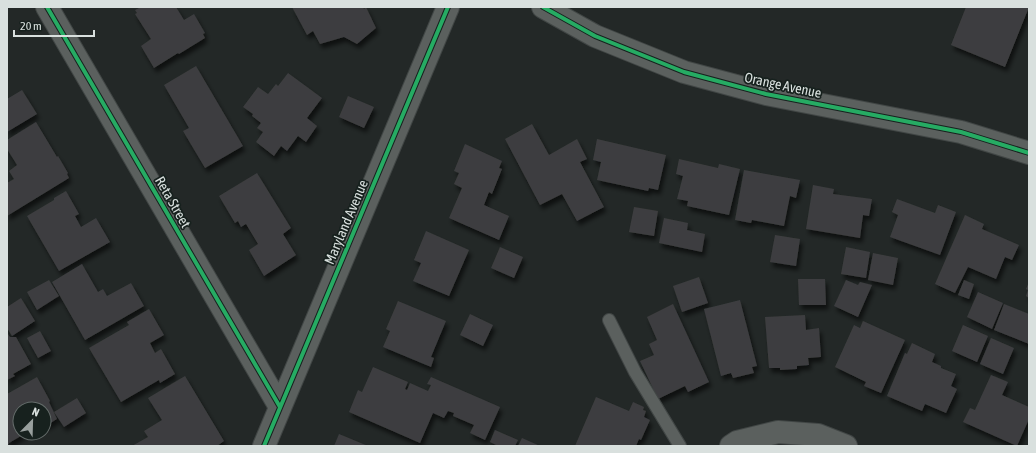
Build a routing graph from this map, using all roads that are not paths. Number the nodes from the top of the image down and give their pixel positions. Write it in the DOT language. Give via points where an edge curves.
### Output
graph roads {
  1 [pos="47,7"];
  2 [pos="448,7"];
  3 [pos="543,7"];
  4 [pos="1029,153"];
  5 [pos="609,320"];
  6 [pos="280,407"];
  7 [pos="264,446"];
  8 [pos="680,446"];
  9 [pos="731,446"];
  10 [pos="846,446"];
  1 -- 6 [label="street, Reta Street"];
  2 -- 6 [label="street, Maryland Avenue"];
  3 -- 4 [label="street, Orange Avenue" via="595,36 684,72 766,94 961,132"];
  5 -- 8 [label="lane" via="635,372"];
  6 -- 7 [label="street, Maryland Avenue"];
  9 -- 10 [label="street" via="737,442 778,432 818,435"];
}
